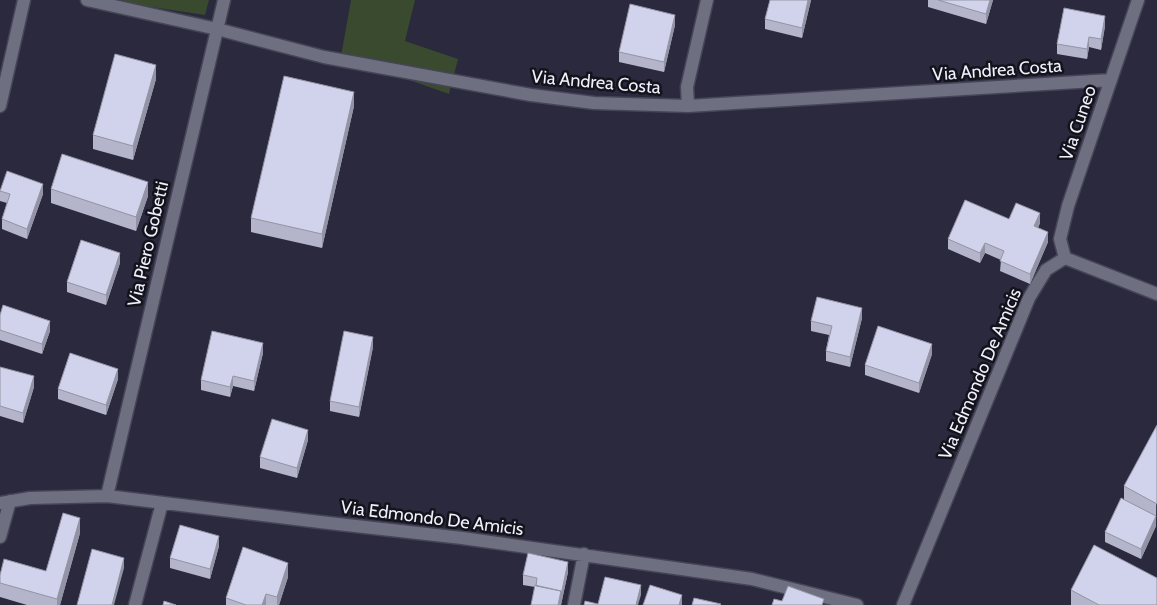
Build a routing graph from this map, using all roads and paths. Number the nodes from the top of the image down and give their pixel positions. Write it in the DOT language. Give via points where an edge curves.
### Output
graph roads {
  1 [pos="24,0"];
  2 [pos="87,0"];
  3 [pos="224,0"];
  4 [pos="707,0"];
  5 [pos="1138,0"];
  6 [pos="217,29"];
  7 [pos="1111,80"];
  8 [pos="0,106"];
  9 [pos="688,106"];
  10 [pos="1065,258"];
  11 [pos="1157,294"];
  12 [pos="107,496"];
  13 [pos="5,502"];
  14 [pos="162,503"];
  15 [pos="0,537"];
  16 [pos="584,554"];
  17 [pos="135,605"];
  18 [pos="574,605"];
  19 [pos="857,605"];
  20 [pos="903,605"];
  1 -- 8 [label="street"];
  2 -- 6 [label="street, Via Andrea Costa"];
  3 -- 6 [label="street, Via Piero Gobetti"];
  4 -- 9 [label="street" via="687,87"];
  5 -- 7 [label="street, Via Cuneo"];
  6 -- 9 [label="street, Via Andrea Costa" via="324,57 531,95 594,103"];
  6 -- 12 [label="street, Via Piero Gobetti"];
  7 -- 9 [label="street, Via Andrea Costa"];
  7 -- 10 [label="street, Via Cuneo" via="1068,206 1060,239"];
  10 -- 11 [label="street"];
  10 -- 20 [label="street, Via Edmondo De Amicis" via="1046,270 1029,298"];
  12 -- 13 [label="street, Via Edmondo De Amicis" via="30,498"];
  12 -- 14 [label="street, Via Edmondo De Amicis"];
  13 -- 15 [label="street"];
  14 -- 16 [label="street, Via Edmondo De Amicis"];
  14 -- 17 [label="street"];
  16 -- 18 [label="street"];
  16 -- 19 [label="street, Via Edmondo De Amicis" via="752,578"];
}
